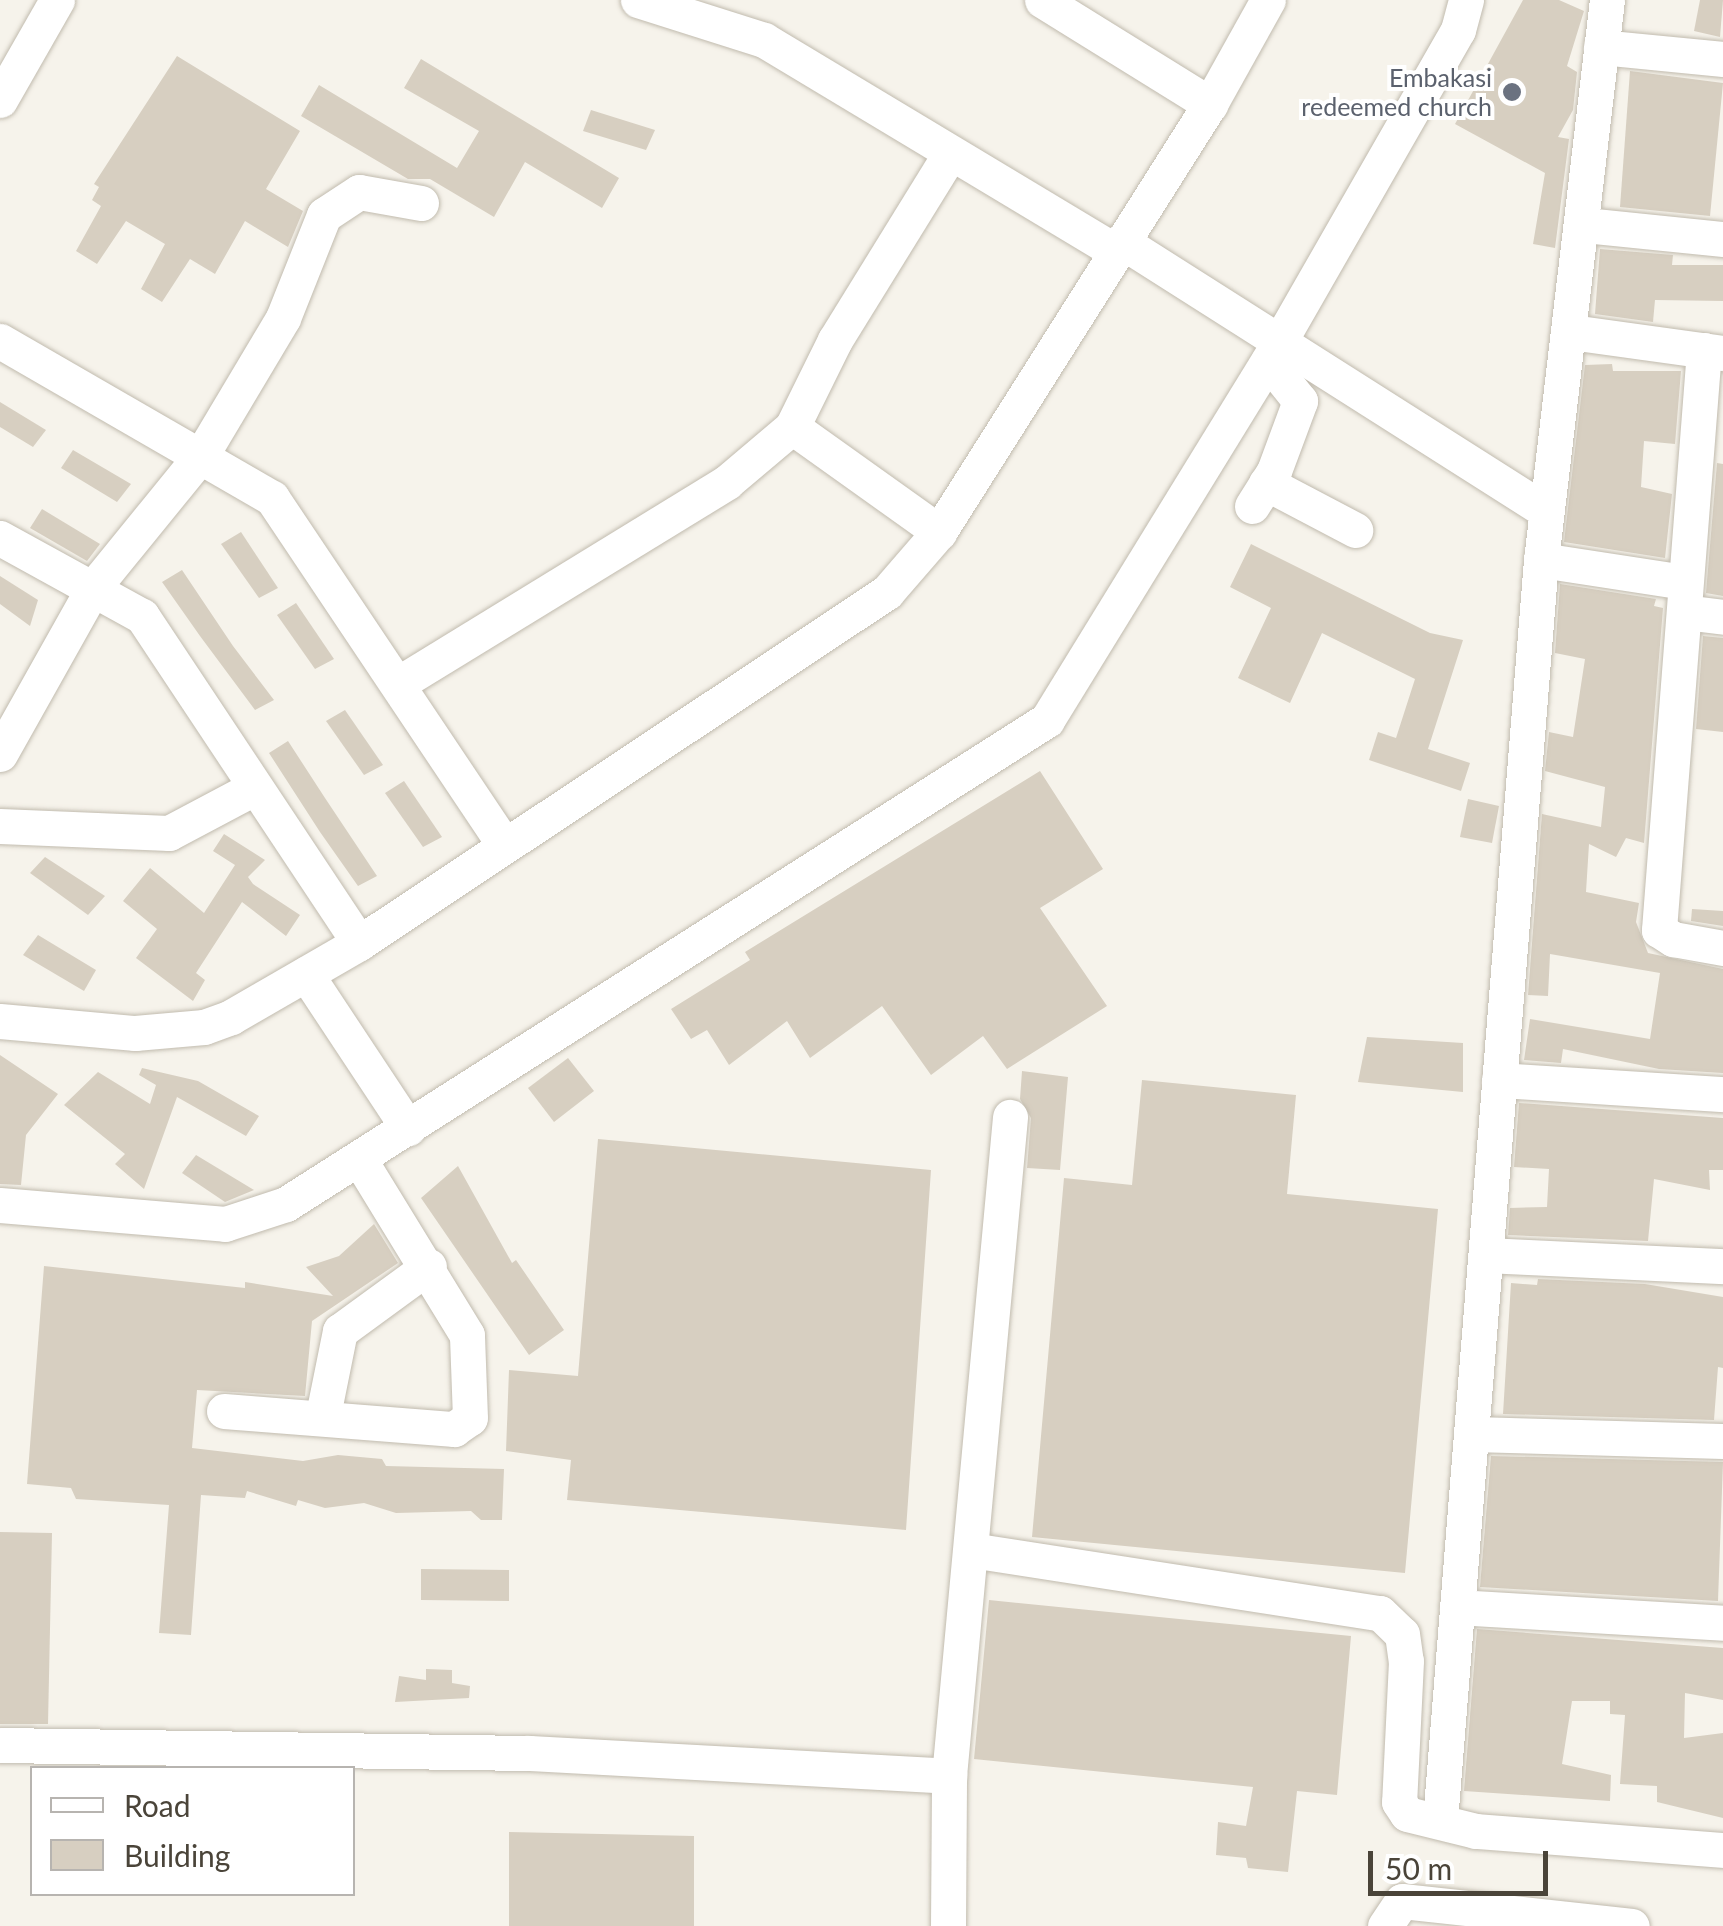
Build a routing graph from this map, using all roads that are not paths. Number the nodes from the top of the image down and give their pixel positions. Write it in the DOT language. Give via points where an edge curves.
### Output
graph roads {
  1 [pos="57,0"];
  2 [pos="638,0"];
  3 [pos="1042,0"];
  4 [pos="1268,0"];
  5 [pos="1466,0"];
  6 [pos="1607,0"];
  7 [pos="1601,47"];
  8 [pos="1723,59"];
  9 [pos="0,100"];
  10 [pos="1210,104"];
  11 [pos="950,154"];
  12 [pos="421,204"];
  13 [pos="1586,225"];
  14 [pos="1723,239"];
  15 [pos="1118,246"];
  16 [pos="1571,332"];
  17 [pos="0,341"];
  18 [pos="1714,352"];
  19 [pos="1273,353"];
  20 [pos="792,427"];
  21 [pos="202,454"];
  22 [pos="1546,511"];
  23 [pos="1354,530"];
  24 [pos="939,532"];
  25 [pos="0,538"];
  26 [pos="1541,560"];
  27 [pos="92,588"];
  28 [pos="1684,597"];
  29 [pos="1723,617"];
  30 [pos="401,682"];
  31 [pos="4,733"];
  32 [pos="254,788"];
  33 [pos="0,826"];
  34 [pos="504,844"];
  35 [pos="359,943"];
  36 [pos="1723,948"];
  37 [pos="306,974"];
  38 [pos="0,1021"];
  39 [pos="1499,1080"];
  40 [pos="1723,1094"];
  41 [pos="1010,1117"];
  42 [pos="408,1128"];
  43 [pos="358,1159"];
  44 [pos="0,1206"];
  45 [pos="1486,1255"];
  46 [pos="429,1266"];
  47 [pos="1723,1266"];
  48 [pos="224,1411"];
  49 [pos="323,1415"];
  50 [pos="1473,1434"];
  51 [pos="1723,1441"];
  52 [pos="971,1550"];
  53 [pos="1457,1606"];
  54 [pos="1723,1623"];
  55 [pos="0,1745"];
  56 [pos="948,1776"];
  57 [pos="1440,1821"];
  58 [pos="1723,1850"];
  59 [pos="948,1926"];
  60 [pos="1386,1926"];
  61 [pos="1632,1926"];
  1 -- 9 [label="street"];
  2 -- 11 [label="street" via="764,40"];
  3 -- 10 [label="street"];
  4 -- 10 [label="street"];
  5 -- 19 [label="street" via="1458,30"];
  6 -- 7 [label="street"];
  7 -- 8 [label="street"];
  7 -- 13 [label="street"];
  10 -- 15 [label="street"];
  11 -- 15 [label="street"];
  11 -- 20 [label="street" via="835,340"];
  12 -- 21 [label="street" via="358,192 334,203 284,318"];
  13 -- 14 [label="street"];
  13 -- 16 [label="street"];
  15 -- 19 [label="street"];
  15 -- 24 [label="street"];
  16 -- 18 [label="street"];
  16 -- 22 [label="street"];
  17 -- 21 [label="street"];
  18 -- 28 [label="street"];
  19 -- 22 [label="street"];
  19 -- 23 [label="street" via="1300,401 1259,495"];
  19 -- 42 [label="street" via="1047,720"];
  20 -- 24 [label="street"];
  20 -- 30 [label="street" via="727,482"];
  21 -- 27 [label="street"];
  21 -- 30 [label="street" via="272,498"];
  22 -- 26 [label="street"];
  24 -- 34 [label="street" via="888,592"];
  25 -- 27 [label="street"];
  26 -- 28 [label="street"];
  26 -- 39 [label="street"];
  27 -- 31 [label="street"];
  27 -- 32 [label="street" via="142,616"];
  28 -- 29 [label="street"];
  28 -- 36 [label="street" via="1659,930"];
  30 -- 34 [label="street"];
  32 -- 33 [label="street" via="169,833"];
  32 -- 35 [label="street"];
  34 -- 35 [label="street"];
  35 -- 37 [label="street"];
  37 -- 38 [label="street" via="204,1027 135,1033"];
  37 -- 42 [label="street"];
  39 -- 40 [label="street"];
  39 -- 45 [label="street"];
  41 -- 52 [label="street"];
  42 -- 43 [label="street"];
  43 -- 44 [label="street" via="245,1222"];
  43 -- 46 [label="street"];
  45 -- 47 [label="street"];
  45 -- 50 [label="street"];
  46 -- 49 [label="street" via="340,1330"];
  46 -- 49 [label="street" via="467,1335 470,1418 454,1428"];
  48 -- 49 [label="street"];
  50 -- 51 [label="street"];
  50 -- 53 [label="street"];
  52 -- 56 [label="street"];
  52 -- 57 [label="street" via="1380,1612 1402,1634 1406,1661 1399,1802 1412,1818"];
  53 -- 54 [label="street"];
  53 -- 57 [label="street"];
  55 -- 56 [label="street" via="529,1753"];
  56 -- 59 [label="street"];
  57 -- 58 [label="street" via="1476,1831"];
  60 -- 61 [label="street" via="1402,1902"];
}
